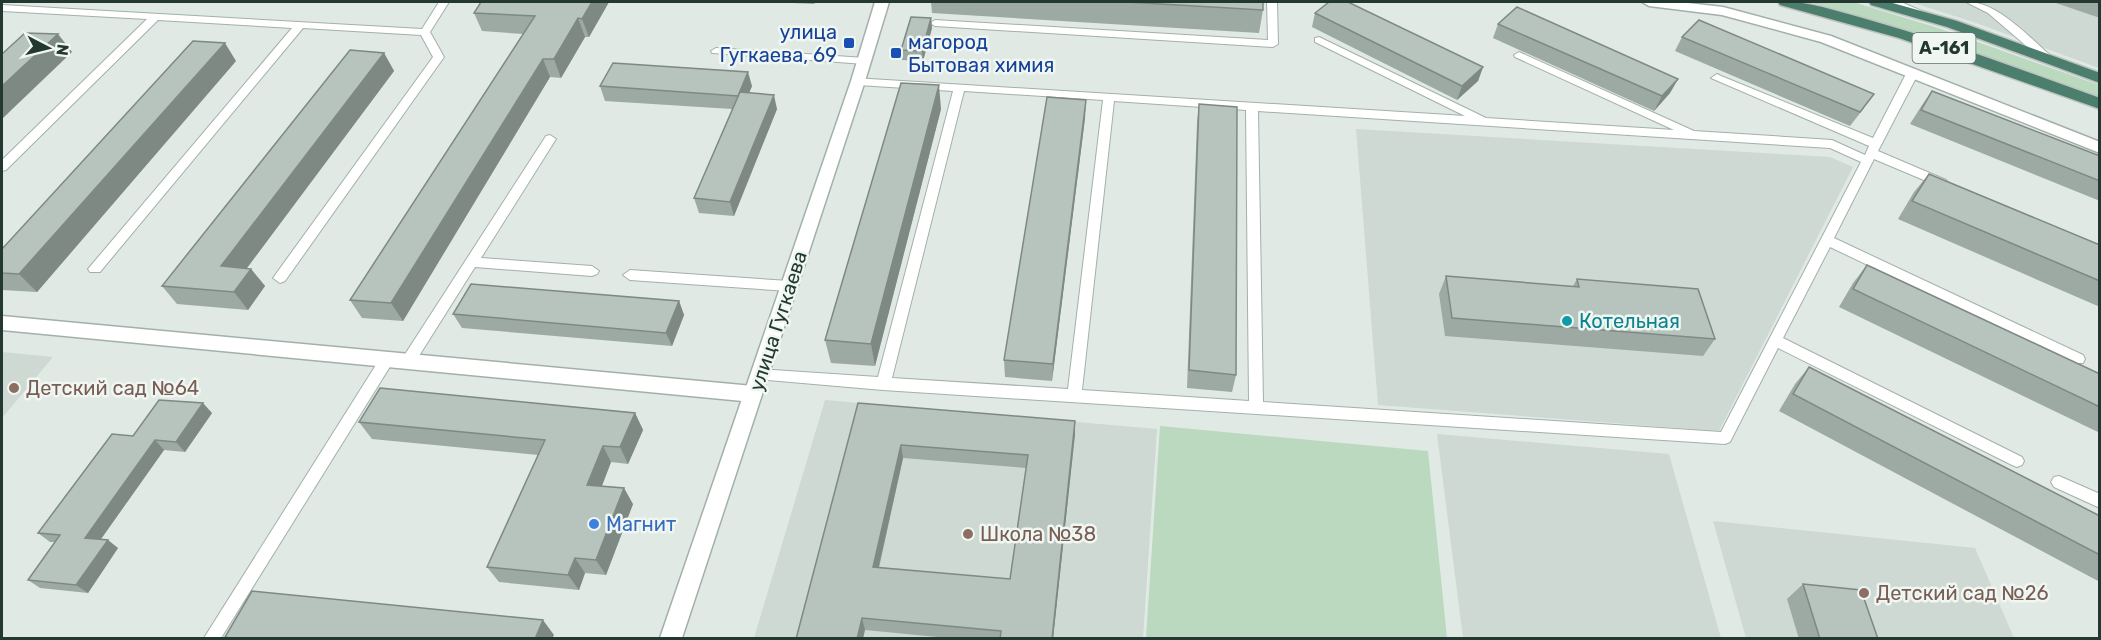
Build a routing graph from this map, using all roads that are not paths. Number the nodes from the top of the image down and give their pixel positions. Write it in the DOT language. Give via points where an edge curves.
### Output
graph roads {
  1 [pos="436,2"];
  2 [pos="444,2"];
  3 [pos="882,2"];
  4 [pos="1272,2"];
  5 [pos="1649,2"];
  6 [pos="1785,2"];
  7 [pos="1876,2"];
  8 [pos="1893,2"];
  9 [pos="1974,2"];
  10 [pos="2,8"];
  11 [pos="155,17"];
  12 [pos="1931,17"];
  13 [pos="935,23"];
  14 [pos="300,25"];
  15 [pos="425,32"];
  16 [pos="1319,40"];
  17 [pos="716,51"];
  18 [pos="1519,55"];
  19 [pos="2048,59"];
  20 [pos="865,61"];
  21 [pos="1913,72"];
  22 [pos="1717,78"];
  23 [pos="2100,78"];
  24 [pos="858,81"];
  25 [pos="959,88"];
  26 [pos="1109,98"];
  27 [pos="2100,104"];
  28 [pos="1252,107"];
  29 [pos="1487,122"];
  30 [pos="1696,136"];
  31 [pos="550,139"];
  32 [pos="2100,148"];
  33 [pos="1872,153"];
  34 [pos="2,167"];
  35 [pos="1959,191"];
  36 [pos="1827,240"];
  37 [pos="472,262"];
  38 [pos="95,269"];
  39 [pos="592,271"];
  40 [pos="630,275"];
  41 [pos="280,278"];
  42 [pos="789,286"];
  43 [pos="2,323"];
  44 [pos="1776,340"];
  45 [pos="2078,358"];
  46 [pos="386,361"];
  47 [pos="407,363"];
  48 [pos="760,375"];
  49 [pos="884,384"];
  50 [pos="753,394"];
  51 [pos="1074,396"];
  52 [pos="1256,408"];
  53 [pos="2018,461"];
  54 [pos="2059,482"];
  55 [pos="2100,502"];
  56 [pos="212,639"];
  57 [pos="671,639"];
  1 -- 2 [label="lane"];
  2 -- 15 [label="lane"];
  3 -- 20 [label="street, улица Гугкаева"];
  4 -- 13 [label="lane" via="1273,44"];
  5 -- 21 [label="street" via="1723,11 1814,36"];
  6 -- 27 [label="highway, А-161" via="1976,57"];
  7 -- 12 [label="highway, А-161"];
  8 -- 12 [label="lane"];
  9 -- 19 [label="lane" via="1992,11"];
  10 -- 11 [label="lane"];
  11 -- 14 [label="lane"];
  11 -- 34 [label="lane"];
  12 -- 19 [label="highway, А-161"];
  14 -- 15 [label="lane"];
  14 -- 38 [label="lane"];
  15 -- 41 [label="lane" via="439,57"];
  16 -- 29 [label="lane"];
  17 -- 20 [label="lane"];
  18 -- 30 [label="lane"];
  19 -- 23 [label="highway, А-161"];
  20 -- 24 [label="street, улица Гугкаева"];
  21 -- 32 [label="street"];
  21 -- 33 [label="lane"];
  22 -- 33 [label="lane"];
  24 -- 25 [label="lane"];
  24 -- 42 [label="street, улица Гугкаева"];
  25 -- 26 [label="lane"];
  25 -- 49 [label="lane"];
  26 -- 28 [label="lane"];
  26 -- 51 [label="lane"];
  28 -- 29 [label="lane"];
  28 -- 52 [label="lane"];
  29 -- 30 [label="lane"];
  30 -- 33 [label="lane" via="1832,144"];
  31 -- 37 [label="lane"];
  33 -- 35 [label="lane"];
  33 -- 36 [label="lane"];
  36 -- 44 [label="lane"];
  36 -- 45 [label="lane"];
  37 -- 39 [label="lane"];
  37 -- 47 [label="lane"];
  40 -- 42 [label="lane"];
  42 -- 48 [label="street, улица Гугкаева"];
  43 -- 46 [label="street"];
  44 -- 52 [label="lane" via="1725,438"];
  44 -- 53 [label="lane"];
  46 -- 47 [label="street"];
  46 -- 56 [label="lane" via="371,394"];
  47 -- 50 [label="street"];
  48 -- 49 [label="lane"];
  48 -- 50 [label="street, улица Гугкаева"];
  49 -- 51 [label="lane"];
  50 -- 57 [label="street, улица Гугкаева"];
  51 -- 52 [label="lane"];
  54 -- 55 [label="lane"];
}
